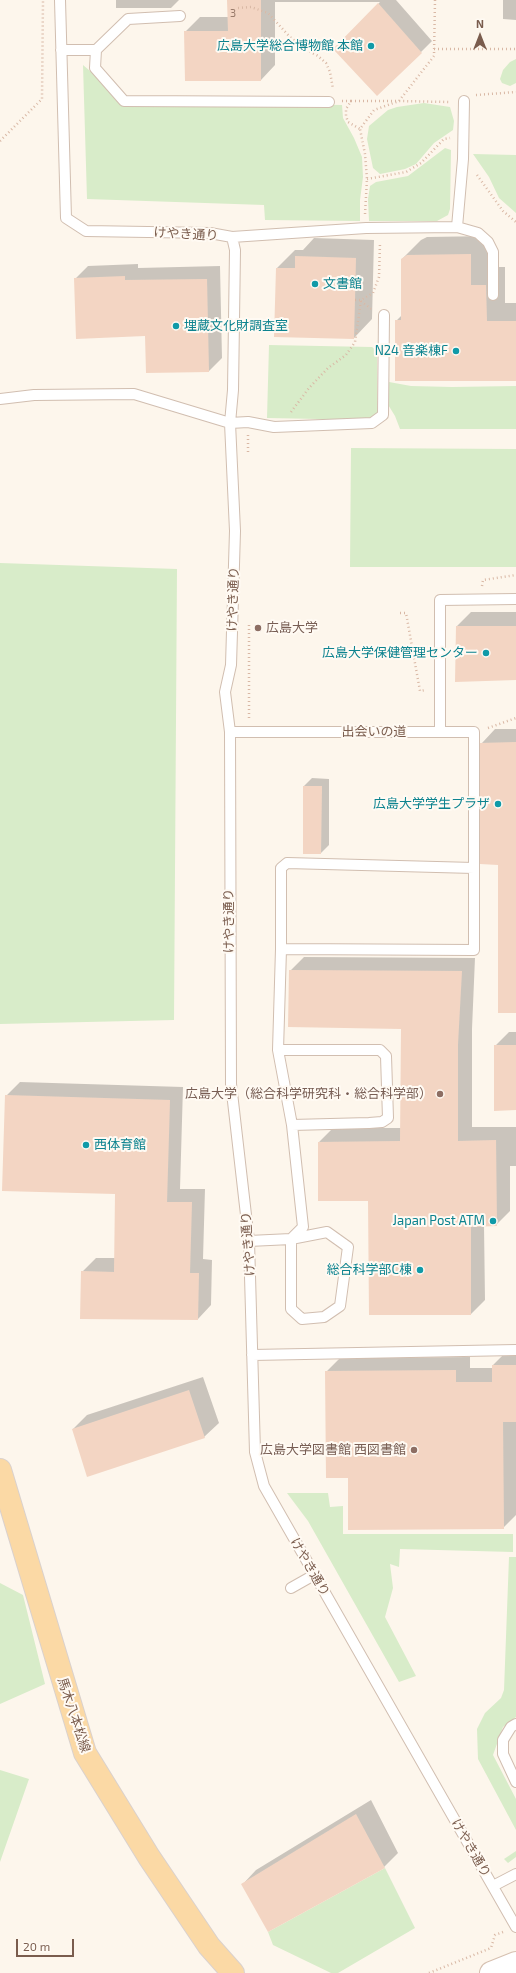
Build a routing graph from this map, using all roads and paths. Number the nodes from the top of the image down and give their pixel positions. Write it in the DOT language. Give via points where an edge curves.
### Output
graph roads {
  1 [pos="43,0"];
  2 [pos="60,0"];
  3 [pos="435,0"];
  4 [pos="238,8"];
  5 [pos="180,16"];
  6 [pos="434,49"];
  7 [pos="516,49"];
  8 [pos="61,50"];
  9 [pos="96,50"];
  10 [pos="516,92"];
  11 [pos="340,101"];
  12 [pos="351,101"];
  13 [pos="399,101"];
  14 [pos="464,101"];
  15 [pos="329,102"];
  16 [pos="360,129"];
  17 [pos="463,136"];
  18 [pos="0,141"];
  19 [pos="367,179"];
  20 [pos="482,182"];
  21 [pos="516,222"];
  22 [pos="457,227"];
  23 [pos="366,228"];
  24 [pos="378,228"];
  25 [pos="232,237"];
  26 [pos="493,295"];
  27 [pos="355,300"];
  28 [pos="361,300"];
  29 [pos="384,315"];
  30 [pos="0,399"];
  31 [pos="230,423"];
  32 [pos="274,427"];
  33 [pos="516,600"];
  34 [pos="400,613"];
  35 [pos="426,683"];
  36 [pos="516,718"];
  37 [pos="230,732"];
  38 [pos="440,732"];
  39 [pos="474,732"];
  40 [pos="474,868"];
  41 [pos="281,949"];
  42 [pos="278,1050"];
  43 [pos="292,1125"];
  44 [pos="291,1240"];
  45 [pos="249,1241"];
  46 [pos="516,1350"];
  47 [pos="252,1355"];
  48 [pos="0,1470"];
  49 [pos="314,1575"];
  50 [pos="291,1588"];
  51 [pos="516,1724"];
  52 [pos="516,1782"];
  53 [pos="516,1874"];
  54 [pos="493,1886"];
  55 [pos="516,1926"];
  56 [pos="516,1962"];
  57 [pos="233,1973"];
  58 [pos="429,1973"];
  59 [pos="491,1973"];
  1 -- 18 [label="path" via="42,99"];
  2 -- 8 [label="lane, けやき通り"];
  3 -- 6 [label="path"];
  4 -- 11 [label="path" via="251,8 268,13 303,48 326,63 334,91"];
  5 -- 9 [label="lane" via="128,19"];
  6 -- 7 [label="path"];
  6 -- 13 [label="path" via="434,56"];
  8 -- 9 [label="lane"];
  8 -- 25 [label="lane, けやき通り" via="66,218 86,231 210,233"];
  9 -- 15 [label="lane" via="95,68 124,101"];
  10 -- 14 [label="path" via="477,94"];
  11 -- 12 [label="path"];
  11 -- 15 [label="path"];
  12 -- 13 [label="path"];
  12 -- 16 [label="path" via="346,109 346,116 348,122"];
  13 -- 14 [label="path"];
  13 -- 16 [label="path" via="374,110"];
  14 -- 17 [label="lane"];
  16 -- 19 [label="path"];
  17 -- 19 [label="path" via="444,139 421,163 406,172"];
  17 -- 22 [label="lane"];
  19 -- 23 [label="path"];
  20 -- 21 [label="path" via="503,211"];
  22 -- 24 [label="lane"];
  22 -- 26 [label="lane" via="478,233 488,242 493,252"];
  23 -- 24 [label="lane"];
  23 -- 25 [label="lane"];
  24 -- 28 [label="path" via="379,277 373,294"];
  25 -- 31 [label="lane, けやき通り" via="236,250"];
  27 -- 28 [label="path"];
  28 -- 32 [label="path" via="355,342 346,355 328,368 293,410"];
  29 -- 32 [label="lane" via="383,415 372,423"];
  30 -- 31 [label="lane" via="34,395 134,394"];
  31 -- 32 [label="lane" via="248,422"];
  31 -- 37 [label="lane, けやき通り" via="236,531 231,665 225,692"];
  33 -- 38 [label="lane" via="440,600"];
  34 -- 35 [label="path" via="406,613 420,691 426,690"];
  36 -- 39 [label="path"];
  37 -- 38 [label="lane, 出会いの道"];
  37 -- 45 [label="lane, けやき通り" via="231,1084"];
  38 -- 39 [label="lane, 出会いの道"];
  39 -- 40 [label="lane"];
  40 -- 41 [label="lane" via="474,950"];
  40 -- 41 [label="lane" via="287,863 281,868"];
  41 -- 42 [label="lane"];
  42 -- 43 [label="lane"];
  42 -- 43 [label="lane" via="380,1050 386,1056 388,1118 382,1122 369,1123"];
  43 -- 44 [label="lane" via="303,1227"];
  44 -- 44 [label="lane" via="327,1232 348,1246 340,1306 324,1317 302,1319 291,1309"];
  44 -- 45 [label="lane"];
  45 -- 47 [label="lane, けやき通り"];
  46 -- 47 [label="lane"];
  47 -- 49 [label="lane, けやき通り" via="255,1452 264,1486"];
  48 -- 57 [label="main road, 馬木八本松線" via="85,1753 149,1857 209,1946"];
  49 -- 50 [label="lane"];
  49 -- 54 [label="lane, けやき通り"];
  51 -- 52 [label="lane" via="503,1740 503,1754"];
  53 -- 54 [label="lane"];
  54 -- 55 [label="lane, けやき通り"];
  55 -- 58 [label="path" via="495,1935 491,1948"];
  56 -- 59 [label="street"];
}
